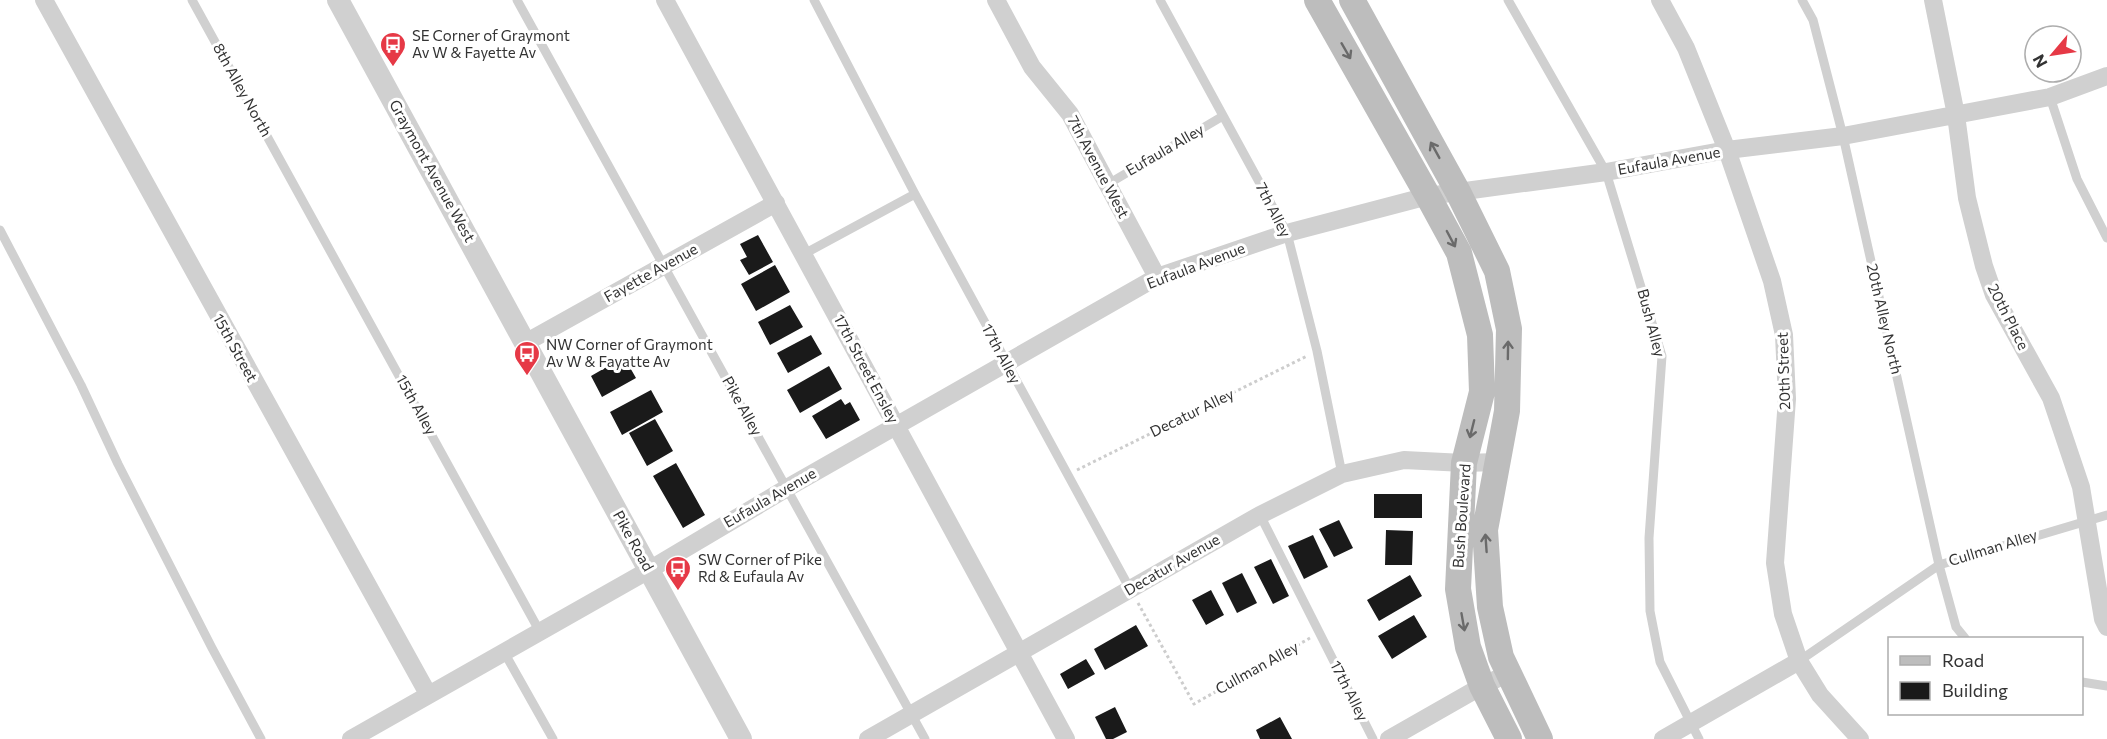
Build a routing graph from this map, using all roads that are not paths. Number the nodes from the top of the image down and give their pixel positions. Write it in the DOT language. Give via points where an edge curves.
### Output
graph roads {
  1 [pos="44,0"];
  2 [pos="192,0"];
  3 [pos="338,0"];
  4 [pos="517,0"];
  5 [pos="665,0"];
  6 [pos="814,0"];
  7 [pos="996,0"];
  8 [pos="1160,0"];
  9 [pos="1317,0"];
  10 [pos="1352,0"];
  11 [pos="1508,0"];
  12 [pos="1660,0"];
  13 [pos="1802,0"];
  14 [pos="1933,0"];
  15 [pos="2107,76"];
  16 [pos="2050,97"];
  17 [pos="1956,115"];
  18 [pos="1223,116"];
  19 [pos="1843,136"];
  20 [pos="1727,150"];
  21 [pos="1606,172"];
  22 [pos="292,179"];
  23 [pos="1107,184"];
  24 [pos="1458,192"];
  25 [pos="915,194"];
  26 [pos="1428,196"];
  27 [pos="776,202"];
  28 [pos="0,230"];
  29 [pos="1287,233"];
  30 [pos="2107,238"];
  31 [pos="804,254"];
  32 [pos="664,265"];
  33 [pos="1157,277"];
  34 [pos="525,343"];
  35 [pos="1006,364"];
  36 [pos="897,427"];
  37 [pos="1498,462"];
  38 [pos="1464,463"];
  39 [pos="1342,474"];
  40 [pos="787,488"];
  41 [pos="1260,515"];
  42 [pos="2107,515"];
  43 [pos="2086,520"];
  44 [pos="1939,565"];
  45 [pos="649,570"];
  46 [pos="1130,589"];
  47 [pos="2107,627"];
  48 [pos="540,632"];
  49 [pos="1964,637"];
  50 [pos="504,652"];
  51 [pos="1019,653"];
  52 [pos="1799,661"];
  53 [pos="1509,673"];
  54 [pos="2083,682"];
  55 [pos="1482,686"];
  56 [pos="2107,686"];
  57 [pos="428,694"];
  58 [pos="911,715"];
  59 [pos="1695,731"];
  60 [pos="261,739"];
  61 [pos="351,739"];
  62 [pos="553,739"];
  63 [pos="741,739"];
  64 [pos="868,739"];
  65 [pos="925,739"];
  66 [pos="1066,739"];
  67 [pos="1373,739"];
  68 [pos="1389,739"];
  69 [pos="1509,739"];
  70 [pos="1540,739"];
  71 [pos="1663,739"];
  72 [pos="1860,739"];
  1 -- 57 [label="street, 15th Street"];
  2 -- 22 [label="lane, 8th Alley North"];
  3 -- 34 [label="street, Graymont Avenue West"];
  4 -- 32 [label="lane, Pike Alley"];
  5 -- 27 [label="street, 17th Street Ensley"];
  6 -- 25 [label="lane, 17th Alley"];
  7 -- 23 [label="street, 7th Avenue West" via="1032,67 1070,114"];
  8 -- 18 [label="lane, 7th Alley"];
  9 -- 26 [label="main road, Bush Boulevard, one-way"];
  24 -- 10 [label="main road, Bush Boulevard, one-way"];
  11 -- 21 [label="lane, Bush Alley"];
  12 -- 20 [label="street, 20th Street" via="1686,48"];
  13 -- 19 [label="lane, 20th Alley North" via="1813,20"];
  14 -- 17 [label="street, 20th Place"];
  15 -- 16 [label="street, Eufaula Avenue"];
  16 -- 17 [label="street, Eufaula Avenue"];
  16 -- 30 [label="lane" via="2077,179"];
  17 -- 19 [label="street, Eufaula Avenue"];
  17 -- 43 [label="street, 20th Place" via="1967,198 1984,266 1994,295 2051,398 2082,487"];
  18 -- 23 [label="lane, Eufaula Alley"];
  18 -- 29 [label="lane, 7th Alley"];
  19 -- 20 [label="street, Eufaula Avenue"];
  19 -- 44 [label="lane, 20th Alley North"];
  20 -- 21 [label="street, Eufaula Avenue"];
  20 -- 52 [label="street, 20th Street" via="1772,281 1785,335 1787,399 1775,563 1783,614"];
  21 -- 24 [label="street, Eufaula Avenue"];
  21 -- 59 [label="lane, Bush Alley" via="1662,356 1649,537 1650,611 1660,662"];
  22 -- 48 [label="lane, 15th Alley"];
  23 -- 33 [label="street, 7th Avenue West"];
  24 -- 26 [label="street, Eufaula Avenue"];
  37 -- 24 [label="main road, Bush Boulevard, one-way" via="1507,411 1509,329 1497,271"];
  25 -- 31 [label="lane"];
  25 -- 35 [label="lane, 17th Alley"];
  26 -- 29 [label="street, Eufaula Avenue"];
  26 -- 38 [label="main road, Bush Boulevard, one-way" via="1459,253 1480,335 1482,392"];
  27 -- 31 [label="street, 17th Street Ensley"];
  27 -- 32 [label="street, Fayette Avenue"];
  28 -- 60 [label="lane"];
  29 -- 33 [label="street, Eufaula Avenue"];
  29 -- 39 [label="lane, 7th Alley"];
  31 -- 36 [label="street, 17th Street Ensley"];
  32 -- 34 [label="street, Fayette Avenue"];
  32 -- 40 [label="lane, Pike Alley"];
  33 -- 35 [label="street, Eufaula Avenue"];
  34 -- 45 [label="street, Pike Road"];
  35 -- 36 [label="street, Eufaula Avenue"];
  35 -- 46 [label="lane, 17th Alley"];
  36 -- 40 [label="street, Eufaula Avenue"];
  36 -- 51 [label="street, 17th Street Ensley"];
  37 -- 38 [label="street, Decatur Avenue"];
  53 -- 37 [label="main road, Bush Boulevard, one-way" via="1501,657 1490,607 1485,530"];
  38 -- 39 [label="street, Decatur Avenue" via="1404,460"];
  38 -- 55 [label="main road, Bush Boulevard, one-way" via="1458,589 1468,647"];
  39 -- 41 [label="street, Decatur Avenue"];
  40 -- 45 [label="street, Eufaula Avenue"];
  40 -- 58 [label="lane, Pike Alley"];
  41 -- 46 [label="street, Decatur Avenue"];
  41 -- 67 [label="lane, 17th Alley"];
  42 -- 43 [label="lane, Cullman Alley"];
  43 -- 44 [label="lane, Cullman Alley"];
  43 -- 47 [label="street, 20th Place"];
  44 -- 49 [label="lane, 20th Alley North" via="1956,627"];
  44 -- 52 [label="lane, Cullman Alley"];
  45 -- 48 [label="street, Eufaula Avenue"];
  45 -- 63 [label="street, Pike Road"];
  46 -- 51 [label="street, Decatur Avenue"];
  48 -- 50 [label="street, Eufaula Avenue"];
  50 -- 57 [label="street, Eufaula Avenue"];
  50 -- 62 [label="lane"];
  51 -- 58 [label="street, Decatur Avenue"];
  51 -- 66 [label="street, 17th Street Ensley"];
  52 -- 59 [label="street"];
  52 -- 72 [label="street, 20th Street" via="1820,695"];
  53 -- 55 [label="street"];
  53 -- 70 [label="main road, Bush Boulevard"];
  54 -- 56 [label="lane"];
  55 -- 68 [label="street"];
  55 -- 69 [label="main road, Bush Boulevard"];
  57 -- 61 [label="street, Eufaula Avenue"];
  58 -- 64 [label="street, Decatur Avenue"];
  58 -- 65 [label="lane, Pike Alley"];
  59 -- 71 [label="street"];
}
